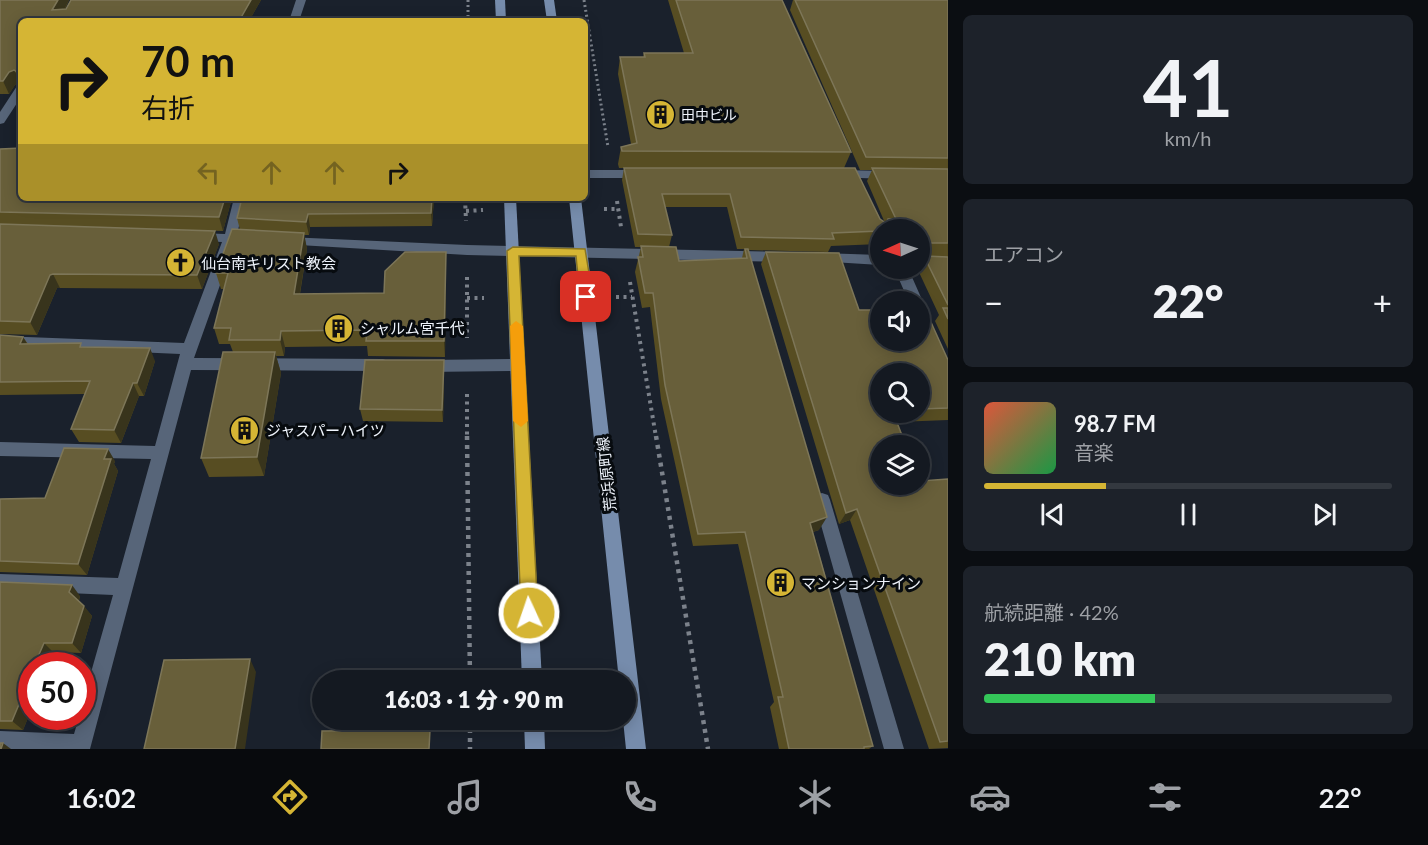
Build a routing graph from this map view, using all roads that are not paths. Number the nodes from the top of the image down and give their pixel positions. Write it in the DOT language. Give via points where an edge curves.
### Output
graph roads {
  1 [pos="301,0"];
  2 [pos="500,0"];
  3 [pos="549,0"];
  4 [pos="295,18"];
  5 [pos="501,18"];
  6 [pos="552,18"];
  7 [pos="18,93"];
  8 [pos="0,121"];
  9 [pos="588,174"];
  10 [pos="659,174"];
  11 [pos="820,174"];
  12 [pos="901,175"];
  13 [pos="239,201"];
  14 [pos="510,201"];
  15 [pos="576,201"];
  16 [pos="184,237"];
  17 [pos="230,238"];
  18 [pos="513,251"];
  19 [pos="581,252"];
  20 [pos="750,256"];
  21 [pos="870,261"];
  22 [pos="756,279"];
  23 [pos="0,341"];
  24 [pos="187,356"];
  25 [pos="518,365"];
  26 [pos="0,449"];
  27 [pos="161,453"];
  28 [pos="817,485"];
  29 [pos="0,582"];
  30 [pos="124,587"];
  31 [pos="532,670"];
  32 [pos="535,730"];
  33 [pos="0,741"];
  34 [pos="81,746"];
  35 [pos="536,749"];
  36 [pos="636,749"];
  37 [pos="894,749"];
  1 -- 4 [label="street"];
  2 -- 5 [label="main road"];
  3 -- 6 [label="main road"];
  7 -- 8 [label="street"];
  9 -- 10 [label="street"];
  11 -- 12 [label="street"];
  13 -- 17 [label="street"];
  14 -- 18 [label="main road"];
  15 -- 19 [label="main road, 荒浜原町線"];
  16 -- 17 [label="street"];
  17 -- 18 [label="street"];
  17 -- 24 [label="street"];
  18 -- 19 [label="street"];
  18 -- 25 [label="main road"];
  19 -- 20 [label="street"];
  19 -- 36 [label="main road, 荒浜原町線"];
  20 -- 21 [label="street"];
  20 -- 22 [label="street"];
  23 -- 24 [label="street"];
  24 -- 25 [label="street" via="466,367"];
  24 -- 27 [label="street"];
  25 -- 31 [label="main road"];
  26 -- 27 [label="street"];
  27 -- 30 [label="street"];
  28 -- 37 [label="street"];
  29 -- 30 [label="street"];
  30 -- 34 [label="street"];
  32 -- 35 [label="main road"];
  33 -- 34 [label="street"];
}
